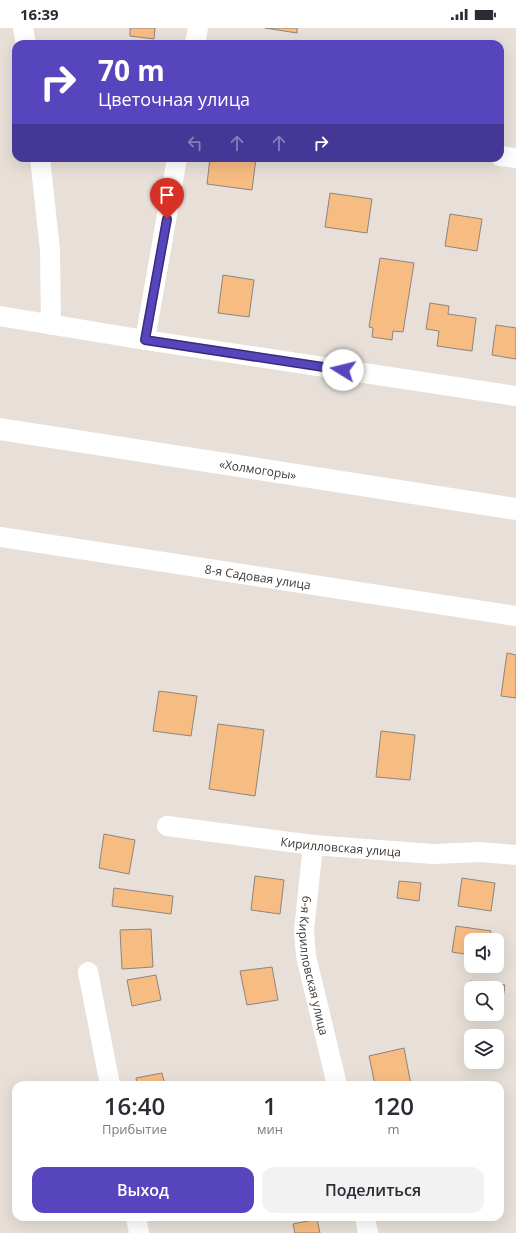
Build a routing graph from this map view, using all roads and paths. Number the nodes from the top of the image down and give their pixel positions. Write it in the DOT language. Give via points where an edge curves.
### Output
graph roads {
  1 [pos="24,28"];
  2 [pos="198,28"];
  3 [pos="26,40"];
  4 [pos="196,40"];
  5 [pos="504,156"];
  6 [pos="516,158"];
  7 [pos="40,162"];
  8 [pos="176,162"];
  9 [pos="0,316"];
  10 [pos="51,324"];
  11 [pos="145,340"];
  12 [pos="516,396"];
  13 [pos="0,429"];
  14 [pos="516,509"];
  15 [pos="0,537"];
  16 [pos="516,616"];
  17 [pos="167,826"];
  18 [pos="313,845"];
  19 [pos="516,855"];
  20 [pos="88,972"];
  21 [pos="109,1081"];
  22 [pos="336,1081"];
  23 [pos="137,1221"];
  24 [pos="366,1221"];
  25 [pos="139,1233"];
  26 [pos="368,1233"];
  1 -- 3 [label="street"];
  2 -- 4 [label="street"];
  5 -- 6 [label="street"];
  7 -- 10 [label="street" via="50,250"];
  8 -- 11 [label="street"];
  9 -- 10 [label="street"];
  10 -- 11 [label="street"];
  11 -- 12 [label="street"];
  13 -- 14 [label="highway, «Холмогоры»"];
  15 -- 16 [label="street, 8-я Садовая улица"];
  17 -- 18 [label="street, Кирилловская улица"];
  18 -- 19 [label="street, Кирилловская улица" via="433,854 480,852"];
  18 -- 22 [label="street, 6-я Кирилловская улица" via="304,930 306,956"];
  20 -- 21 [label="street"];
  23 -- 25 [label="street"];
  24 -- 26 [label="street"];
}
